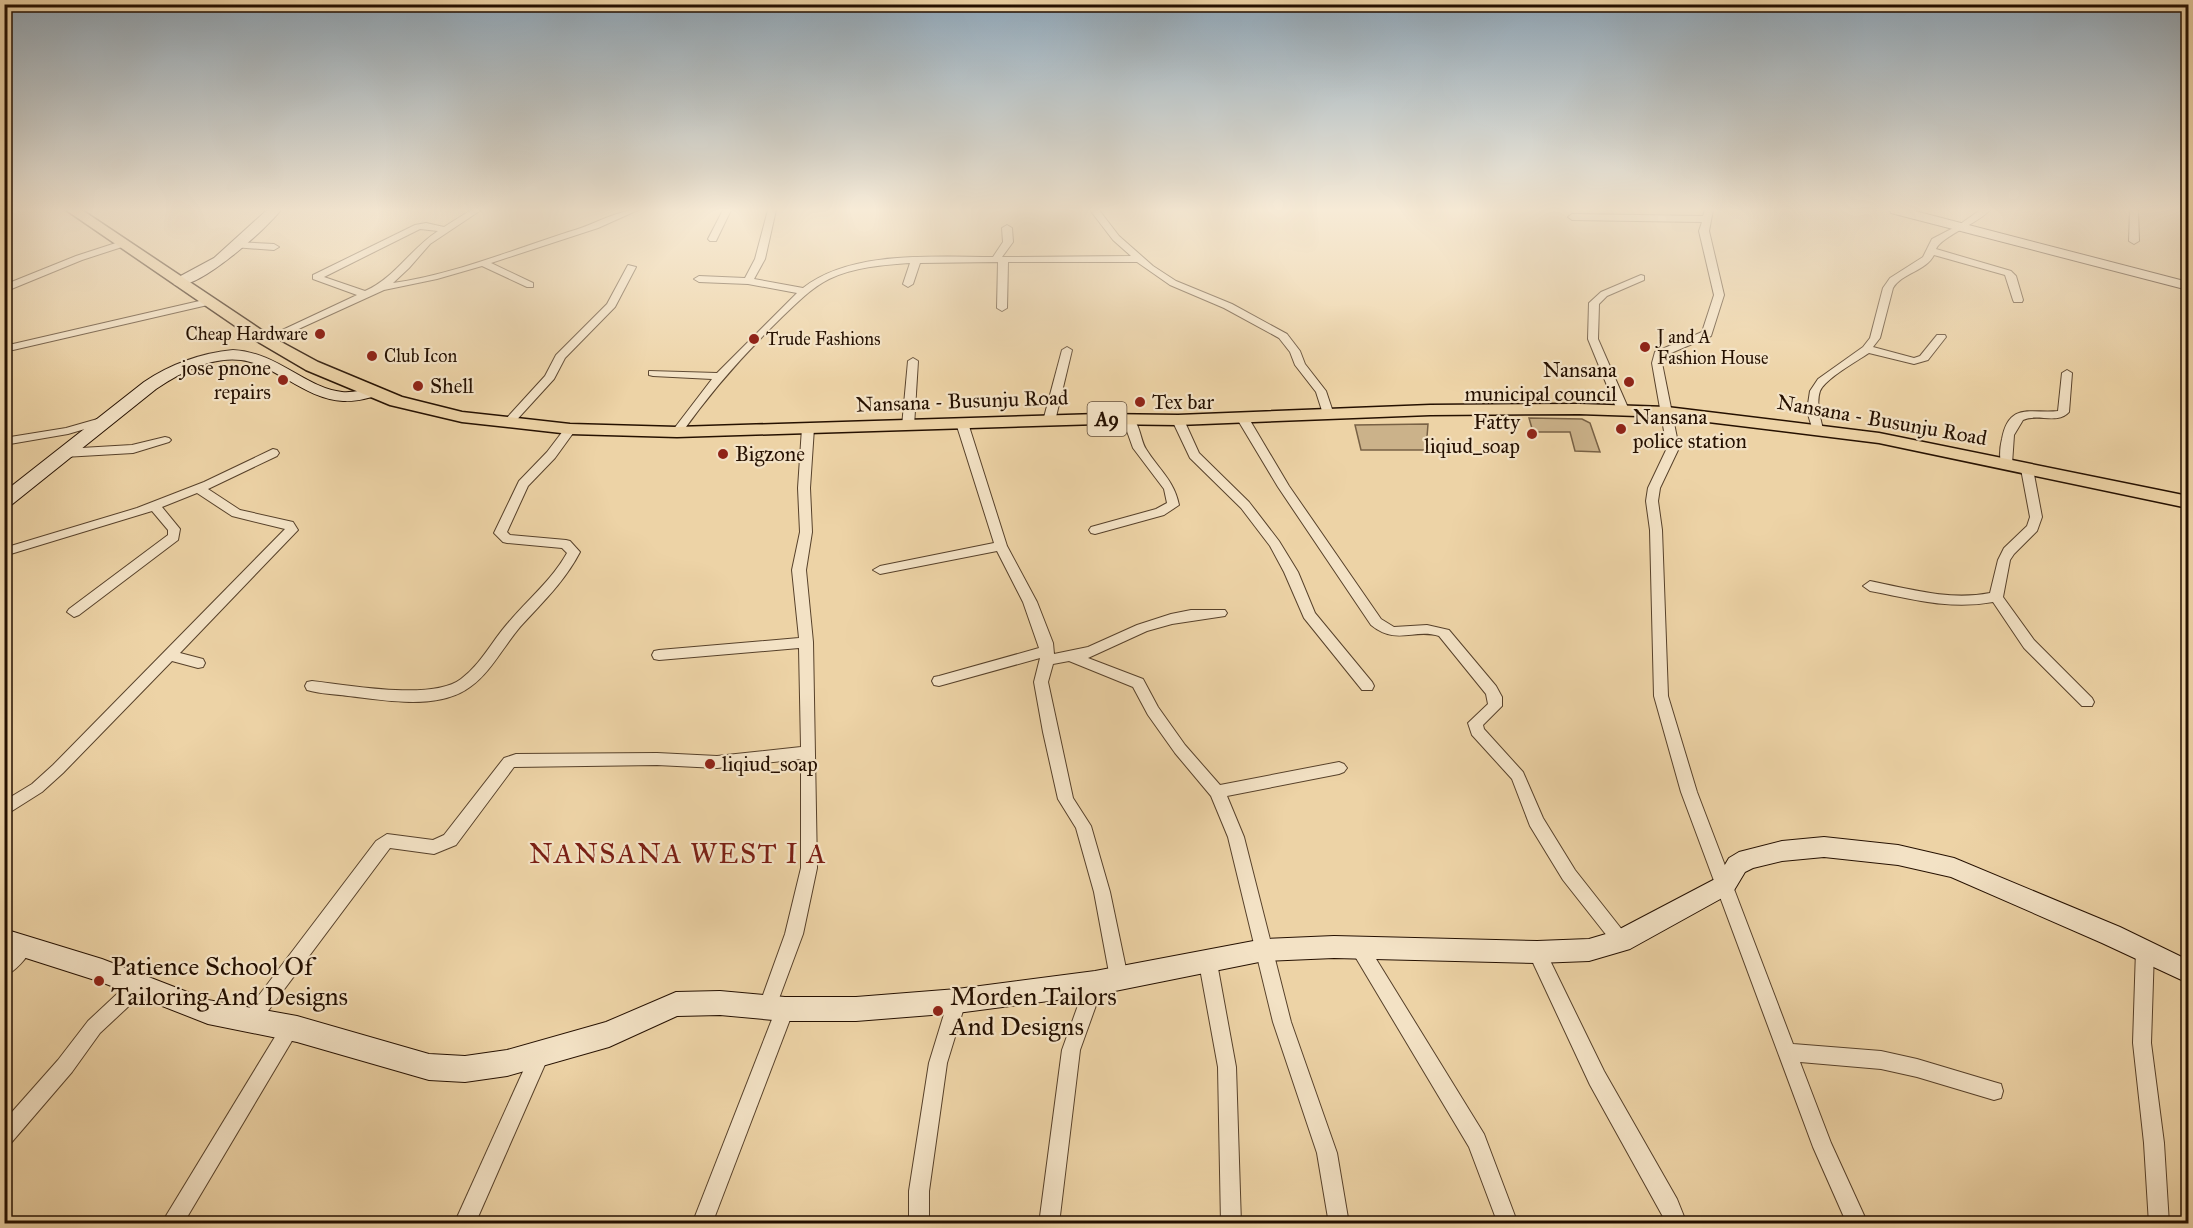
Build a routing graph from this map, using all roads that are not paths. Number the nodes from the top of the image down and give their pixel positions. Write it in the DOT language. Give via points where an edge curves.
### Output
graph roads {
  1 [pos="57,267"];
  2 [pos="158,267"];
  3 [pos="208,267"];
  4 [pos="337,267"];
  5 [pos="405,267"];
  6 [pos="469,267"];
  7 [pos="492,267"];
  8 [pos="631,267"];
  9 [pos="755,267"];
  10 [pos="870,267"];
  11 [pos="914,267"];
  12 [pos="999,267"];
  13 [pos="1151,267"];
  14 [pos="1713,267"];
  15 [pos="1912,267"];
  16 [pos="1988,267"];
  17 [pos="2116,267"];
  18 [pos="1641,278"];
  19 [pos="699,279"];
  20 [pos="748,281"];
  21 [pos="180,282"];
  22 [pos="908,284"];
  23 [pos="530,285"];
  24 [pos="2188,286"];
  25 [pos="382,287"];
  26 [pos="4,290"];
  27 [pos="805,291"];
  28 [pos="366,295"];
  29 [pos="2018,300"];
  30 [pos="208,302"];
  31 [pos="1002,308"];
  32 [pos="1941,337"];
  33 [pos="266,340"];
  34 [pos="4,346"];
  35 [pos="1867,349"];
  36 [pos="1068,350"];
  37 [pos="913,361"];
  38 [pos="2067,372"];
  39 [pos="653,374"];
  40 [pos="719,376"];
  41 [pos="374,392"];
  42 [pos="1623,410"];
  43 [pos="1667,412"];
  44 [pos="1328,415"];
  45 [pos="1242,417"];
  46 [pos="108,419"];
  47 [pos="1129,420"];
  48 [pos="1178,420"];
  49 [pos="1049,421"];
  50 [pos="508,423"];
  51 [pos="962,423"];
  52 [pos="908,426"];
  53 [pos="808,428"];
  54 [pos="570,429"];
  55 [pos="1817,429"];
  56 [pos="677,432"];
  57 [pos="165,440"];
  58 [pos="4,442"];
  59 [pos="64,453"];
  60 [pos="273,453"];
  61 [pos="2006,464"];
  62 [pos="2027,469"];
  63 [pos="199,489"];
  64 [pos="4,502"];
  65 [pos="2188,502"];
  66 [pos="156,507"];
  67 [pos="1095,530"];
  68 [pos="1001,546"];
  69 [pos="4,552"];
  70 [pos="880,570"];
  71 [pos="1870,586"];
  72 [pos="1996,597"];
  73 [pos="74,612"];
  74 [pos="1220,614"];
  75 [pos="806,642"];
  76 [pos="169,655"];
  77 [pos="659,655"];
  78 [pos="1047,656"];
  79 [pos="1073,657"];
  80 [pos="198,663"];
  81 [pos="939,681"];
  82 [pos="312,686"];
  83 [pos="1367,686"];
  84 [pos="2087,702"];
  85 [pos="809,752"];
  86 [pos="1340,768"];
  87 [pos="1217,792"];
  88 [pos="4,810"];
  89 [pos="1725,885"];
  90 [pos="1621,941"];
  91 [pos="14,943"];
  92 [pos="1359,947"];
  93 [pos="1264,950"];
  94 [pos="2145,950"];
  95 [pos="1537,952"];
  96 [pos="1208,963"];
  97 [pos="4,968"];
  98 [pos="2188,972"];
  99 [pos="1107,981"];
  100 [pos="139,985"];
  101 [pos="957,1001"];
  102 [pos="776,1007"];
  103 [pos="250,1021"];
  104 [pos="290,1028"];
  105 [pos="1788,1052"];
  106 [pos="541,1053"];
  107 [pos="1994,1091"];
  108 [pos="4,1136"];
  109 [pos="171,1224"];
  110 [pos="464,1224"];
  111 [pos="702,1224"];
  112 [pos="919,1224"];
  113 [pos="1049,1224"];
  114 [pos="1231,1224"];
  115 [pos="1339,1224"];
  116 [pos="1508,1224"];
  117 [pos="1677,1224"];
  118 [pos="1857,1224"];
  119 [pos="2159,1224"];
  1 -- 26 [label="street"];
  2 -- 21 [label="main road, Nansana - Busunju Road / A9"];
  3 -- 21 [label="street"];
  4 -- 28 [label="street" via="316,278"];
  5 -- 25 [label="street"];
  6 -- 25 [label="street" via="428,280"];
  7 -- 23 [label="street"];
  8 -- 50 [label="street" via="611,305 560,357 550,377"];
  9 -- 20 [label="street"];
  10 -- 27 [label="street" via="829,275"];
  11 -- 22 [label="street"];
  12 -- 31 [label="street"];
  13 -- 44 [label="street" via="1173,283 1228,306 1283,336 1321,391"];
  14 -- 43 [label="street" via="1719,295 1707,334 1659,354 1657,363"];
  15 -- 35 [label="street" via="1898,275 1888,288 1875,338"];
  16 -- 29 [label="street" via="2012,276"];
  17 -- 24 [label="street"];
  18 -- 42 [label="street" via="1604,294 1594,303 1593,339"];
  19 -- 20 [label="street"];
  20 -- 27 [label="street"];
  21 -- 30 [label="main road, Nansana - Busunju Road / A9"];
  25 -- 28 [label="street"];
  27 -- 40 [label="street"];
  28 -- 33 [label="street"];
  30 -- 33 [label="main road, Nansana - Busunju Road / A9"];
  30 -- 34 [label="street"];
  32 -- 35 [label="street" via="1924,358 1914,361"];
  33 -- 41 [label="main road, Nansana - Busunju Road / A9" via="312,366"];
  35 -- 55 [label="street" via="1836,369 1815,392 1813,411"];
  36 -- 49 [label="street"];
  37 -- 52 [label="street"];
  38 -- 61 [label="street" via="2063,412 2021,416 2005,444"];
  39 -- 40 [label="street"];
  40 -- 56 [label="street"];
  41 -- 46 [label="street" via="336,396 262,361 228,355 168,374"];
  41 -- 50 [label="main road, Nansana - Busunju Road / A9" via="462,417"];
  42 -- 43 [label="main road, Nansana - Busunju Road / A9"];
  42 -- 44 [label="main road, Nansana - Busunju Road / A9" via="1430,410"];
  43 -- 55 [label="main road, Nansana - Busunju Road / A9"];
  43 -- 89 [label="street" via="1673,447 1652,501 1662,696 1689,792"];
  44 -- 45 [label="main road, Nansana - Busunju Road / A9"];
  45 -- 48 [label="main road, Nansana - Busunju Road / A9"];
  45 -- 90 [label="street" via="1284,488 1376,622 1394,633 1434,629 1444,633 1491,690 1496,697 1495,706 1475,723 1477,731 1518,776 1536,821 1569,875"];
  46 -- 58 [label="street" via="68,431"];
  46 -- 59 [label="street"];
  47 -- 48 [label="main road, Nansana - Busunju Road / A9"];
  47 -- 49 [label="main road, Nansana - Busunju Road / A9"];
  47 -- 67 [label="street" via="1139,448 1170,489 1173,506"];
  48 -- 83 [label="street" via="1194,455 1245,505 1275,544 1309,615"];
  49 -- 51 [label="main road, Nansana - Busunju Road / A9"];
  50 -- 54 [label="main road, Nansana - Busunju Road / A9"];
  51 -- 52 [label="main road, Nansana - Busunju Road / A9"];
  51 -- 68 [label="street"];
  52 -- 53 [label="main road, Nansana - Busunju Road / A9"];
  53 -- 56 [label="main road, Nansana - Busunju Road / A9"];
  53 -- 75 [label="street" via="806,532 800,570"];
  54 -- 56 [label="main road, Nansana - Busunju Road / A9"];
  54 -- 82 [label="street" via="552,455 523,484 500,533 507,539 566,544 574,552 557,579 473,675 459,687 433,694"];
  55 -- 61 [label="main road, Nansana - Busunju Road / A9"];
  57 -- 59 [label="street" via="133,449"];
  59 -- 64 [label="street"];
  60 -- 63 [label="street"];
  61 -- 62 [label="main road, Nansana - Busunju Road / A9"];
  62 -- 65 [label="main road, Nansana - Busunju Road / A9"];
  62 -- 72 [label="street" via="2036,517 2033,528 2004,560"];
  63 -- 66 [label="street"];
  63 -- 76 [label="street" via="236,513 289,525 292,530"];
  66 -- 69 [label="street"];
  66 -- 73 [label="street" via="174,529 174,537"];
  68 -- 70 [label="street"];
  68 -- 78 [label="street" via="1030,602"];
  71 -- 72 [label="street" via="1947,601"];
  72 -- 84 [label="street" via="2029,644"];
  74 -- 79 [label="street" via="1171,619"];
  75 -- 77 [label="street"];
  75 -- 85 [label="street"];
  76 -- 80 [label="street"];
  76 -- 88 [label="street" via="58,769"];
  78 -- 79 [label="street"];
  78 -- 81 [label="street" via="1013,659"];
  78 -- 99 [label="street" via="1041,682 1050,732 1066,799 1083,826 1102,892"];
  79 -- 87 [label="street" via="1138,683 1180,749"];
  85 -- 102 [label="street" via="809,868"];
  85 -- 103 [label="street" via="717,762 509,762 450,840 434,847 387,841 382,846"];
  86 -- 87 [label="street"];
  87 -- 93 [label="street" via="1236,837"];
  89 -- 90 [label="street"];
  89 -- 94 [label="street" via="1737,865 1775,852 1824,847 1898,855 1954,868"];
  89 -- 105 [label="street"];
  90 -- 95 [label="street" via="1589,950"];
  91 -- 97 [label="street"];
  91 -- 100 [label="street"];
  92 -- 93 [label="street"];
  92 -- 95 [label="street"];
  92 -- 116 [label="street" via="1477,1141"];
  93 -- 96 [label="street"];
  93 -- 115 [label="street" via="1282,1022 1327,1153"];
  94 -- 98 [label="street"];
  94 -- 119 [label="street" via="2142,1043"];
  95 -- 117 [label="street" via="1597,1078"];
  96 -- 99 [label="street"];
  96 -- 114 [label="street" via="1227,1067"];
  99 -- 101 [label="street"];
  99 -- 113 [label="street" via="1071,1050"];
  100 -- 103 [label="street" via="208,1012"];
  100 -- 108 [label="street" via="94,1027"];
  101 -- 102 [label="street" via="856,1009"];
  101 -- 112 [label="street" via="938,1063 919,1191"];
  102 -- 106 [label="street" via="676,1004 609,1034"];
  102 -- 111 [label="street"];
  103 -- 104 [label="street"];
  104 -- 106 [label="street" via="429,1067 465,1069"];
  104 -- 109 [label="street"];
  105 -- 107 [label="street" via="1881,1060"];
  105 -- 118 [label="street"];
  106 -- 110 [label="street"];
}
